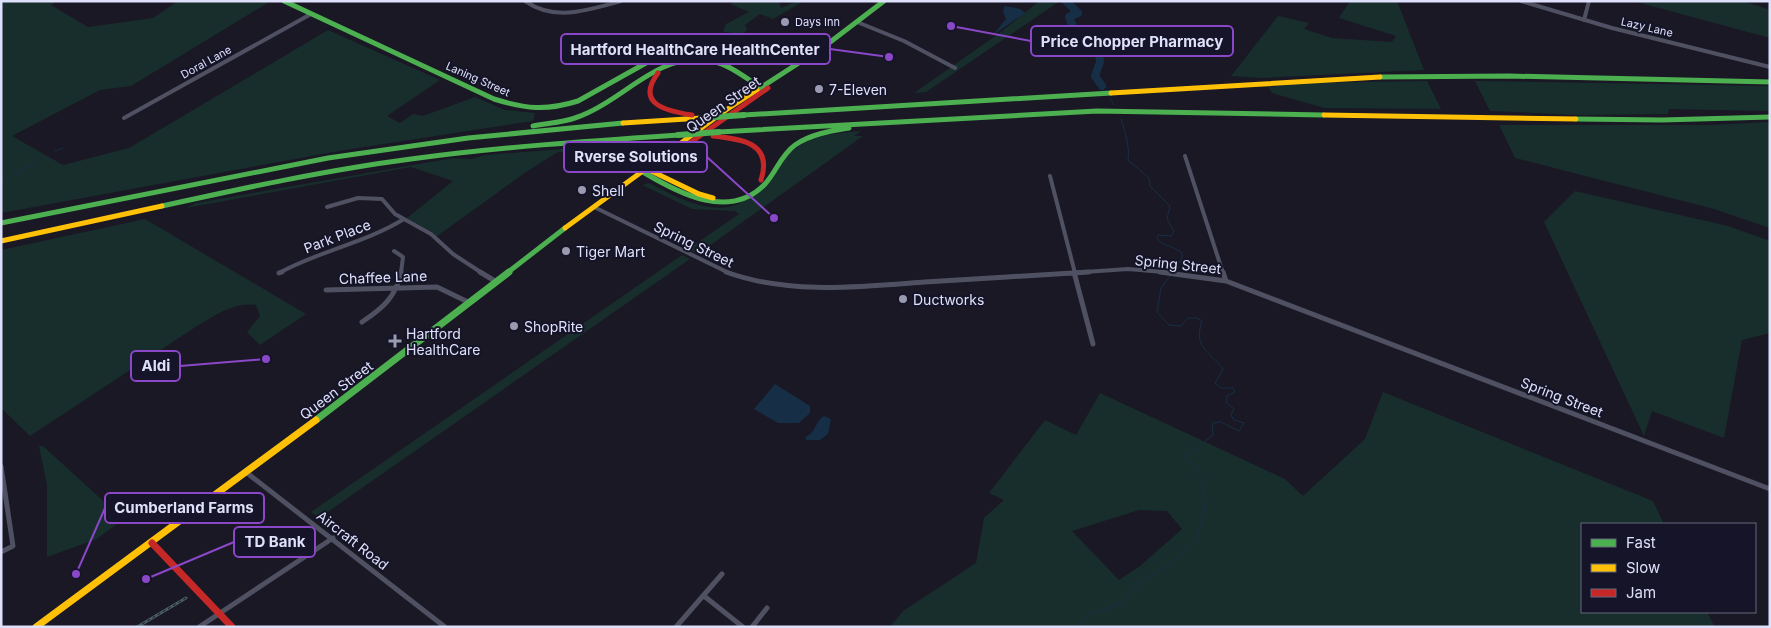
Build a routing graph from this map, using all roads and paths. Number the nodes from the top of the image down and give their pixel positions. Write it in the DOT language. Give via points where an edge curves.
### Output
graph roads {
  1 [pos="284,1"];
  2 [pos="526,1"];
  3 [pos="621,1"];
  4 [pos="884,1"];
  5 [pos="1521,1"];
  6 [pos="1589,1"];
  7 [pos="310,14"];
  8 [pos="1584,20"];
  9 [pos="857,22"];
  10 [pos="808,58"];
  11 [pos="1770,67"];
  12 [pos="955,68"];
  13 [pos="1770,82"];
  14 [pos="762,89"];
  15 [pos="704,116"];
  16 [pos="1770,117"];
  17 [pos="124,118"];
  18 [pos="859,125"];
  19 [pos="716,134"];
  20 [pos="343,155"];
  21 [pos="1185,156"];
  22 [pos="645,171"];
  23 [pos="1050,176"];
  24 [pos="327,207"];
  25 [pos="594,207"];
  26 [pos="404,219"];
  27 [pos="1,223"];
  28 [pos="1,241"];
  29 [pos="394,251"];
  30 [pos="279,273"];
  31 [pos="1075,273"];
  32 [pos="1226,280"];
  33 [pos="495,281"];
  34 [pos="399,287"];
  35 [pos="326,290"];
  36 [pos="468,302"];
  37 [pos="362,322"];
  38 [pos="1093,344"];
  39 [pos="1,466"];
  40 [pos="247,472"];
  41 [pos="1770,489"];
  42 [pos="4,493"];
  43 [pos="333,538"];
  44 [pos="152,542"];
  45 [pos="1,552"];
  46 [pos="722,574"];
  47 [pos="704,596"];
  48 [pos="767,608"];
  49 [pos="219,614"];
  50 [pos="36,627"];
  51 [pos="199,627"];
  52 [pos="232,627"];
  53 [pos="445,627"];
  54 [pos="676,627"];
  55 [pos="743,627"];
  56 [pos="752,627"];
  1 -- 7 [label="main road, Laning Street"];
  2 -- 3 [label="street" via="539,10 556,13"];
  4 -- 9 [label="main road, Queen Street"];
  5 -- 8 [label="street, Lazy Lane"];
  6 -- 8 [label="street"];
  7 -- 10 [label="main road, Laning Street" via="494,99 522,107 553,107 584,99 661,53 698,39 722,36 756,38 778,43"];
  7 -- 17 [label="street, Doral Lane"];
  8 -- 11 [label="street, Lazy Lane"];
  9 -- 10 [label="main road, Queen Street"];
  9 -- 12 [label="street" via="904,41"];
  10 -- 14 [label="main road, Queen Street"];
  13 -- 15 [label="main road, bridge" via="1509,76 1378,77"];
  14 -- 15 [label="main road" via="712,64 695,61 668,67 650,81 648,93 656,104 680,113"];
  14 -- 20 [label="main road" via="715,61 682,59 660,67 597,108 571,119"];
  14 -- 22 [label="main road, Queen Street" via="651,163"];
  15 -- 20 [label="main road" via="493,134"];
  16 -- 18 [label="main road" via="1662,120 1130,111 940,118"];
  18 -- 19 [label="main road"];
  18 -- 22 [label="main road" via="800,142 781,158 758,190 729,202 694,199"];
  19 -- 22 [label="main road" via="744,141 762,152 766,170 755,187 735,197 710,198"];
  19 -- 28 [label="main road, bridge" via="520,146 372,165 256,186"];
  20 -- 27 [label="main road" via="218,177"];
  21 -- 32 [label="street"];
  22 -- 25 [label="main road, Queen Street"];
  23 -- 31 [label="street"];
  24 -- 26 [label="street" via="375,197 382,199"];
  25 -- 31 [label="street, Spring Street" via="716,268 743,278 780,285 837,288"];
  25 -- 33 [label="main road, Queen Street"];
  26 -- 30 [label="street, Park Place" via="370,236 291,265"];
  26 -- 33 [label="street" via="431,234 453,254"];
  29 -- 34 [label="street" via="404,257"];
  31 -- 32 [label="street, Spring Street" via="1128,270"];
  31 -- 38 [label="street"];
  32 -- 41 [label="street, Spring Street"];
  33 -- 36 [label="main road, Queen Street"];
  34 -- 35 [label="street, Chaffee Lane"];
  34 -- 36 [label="street, Chaffee Lane" via="437,287"];
  34 -- 37 [label="street" via="391,303"];
  36 -- 40 [label="main road, Queen Street"];
  39 -- 42 [label="street"];
  40 -- 43 [label="street, Aircraft Road"];
  40 -- 44 [label="main road, Queen Street"];
  42 -- 45 [label="street" via="13,546"];
  43 -- 49 [label="street"];
  43 -- 53 [label="street, Aircraft Road"];
  44 -- 49 [label="main road"];
  44 -- 50 [label="main road, Queen Street"];
  46 -- 47 [label="street"];
  47 -- 54 [label="street"];
  47 -- 55 [label="street"];
  48 -- 56 [label="street"];
  49 -- 51 [label="street"];
  49 -- 52 [label="main road"];
}
